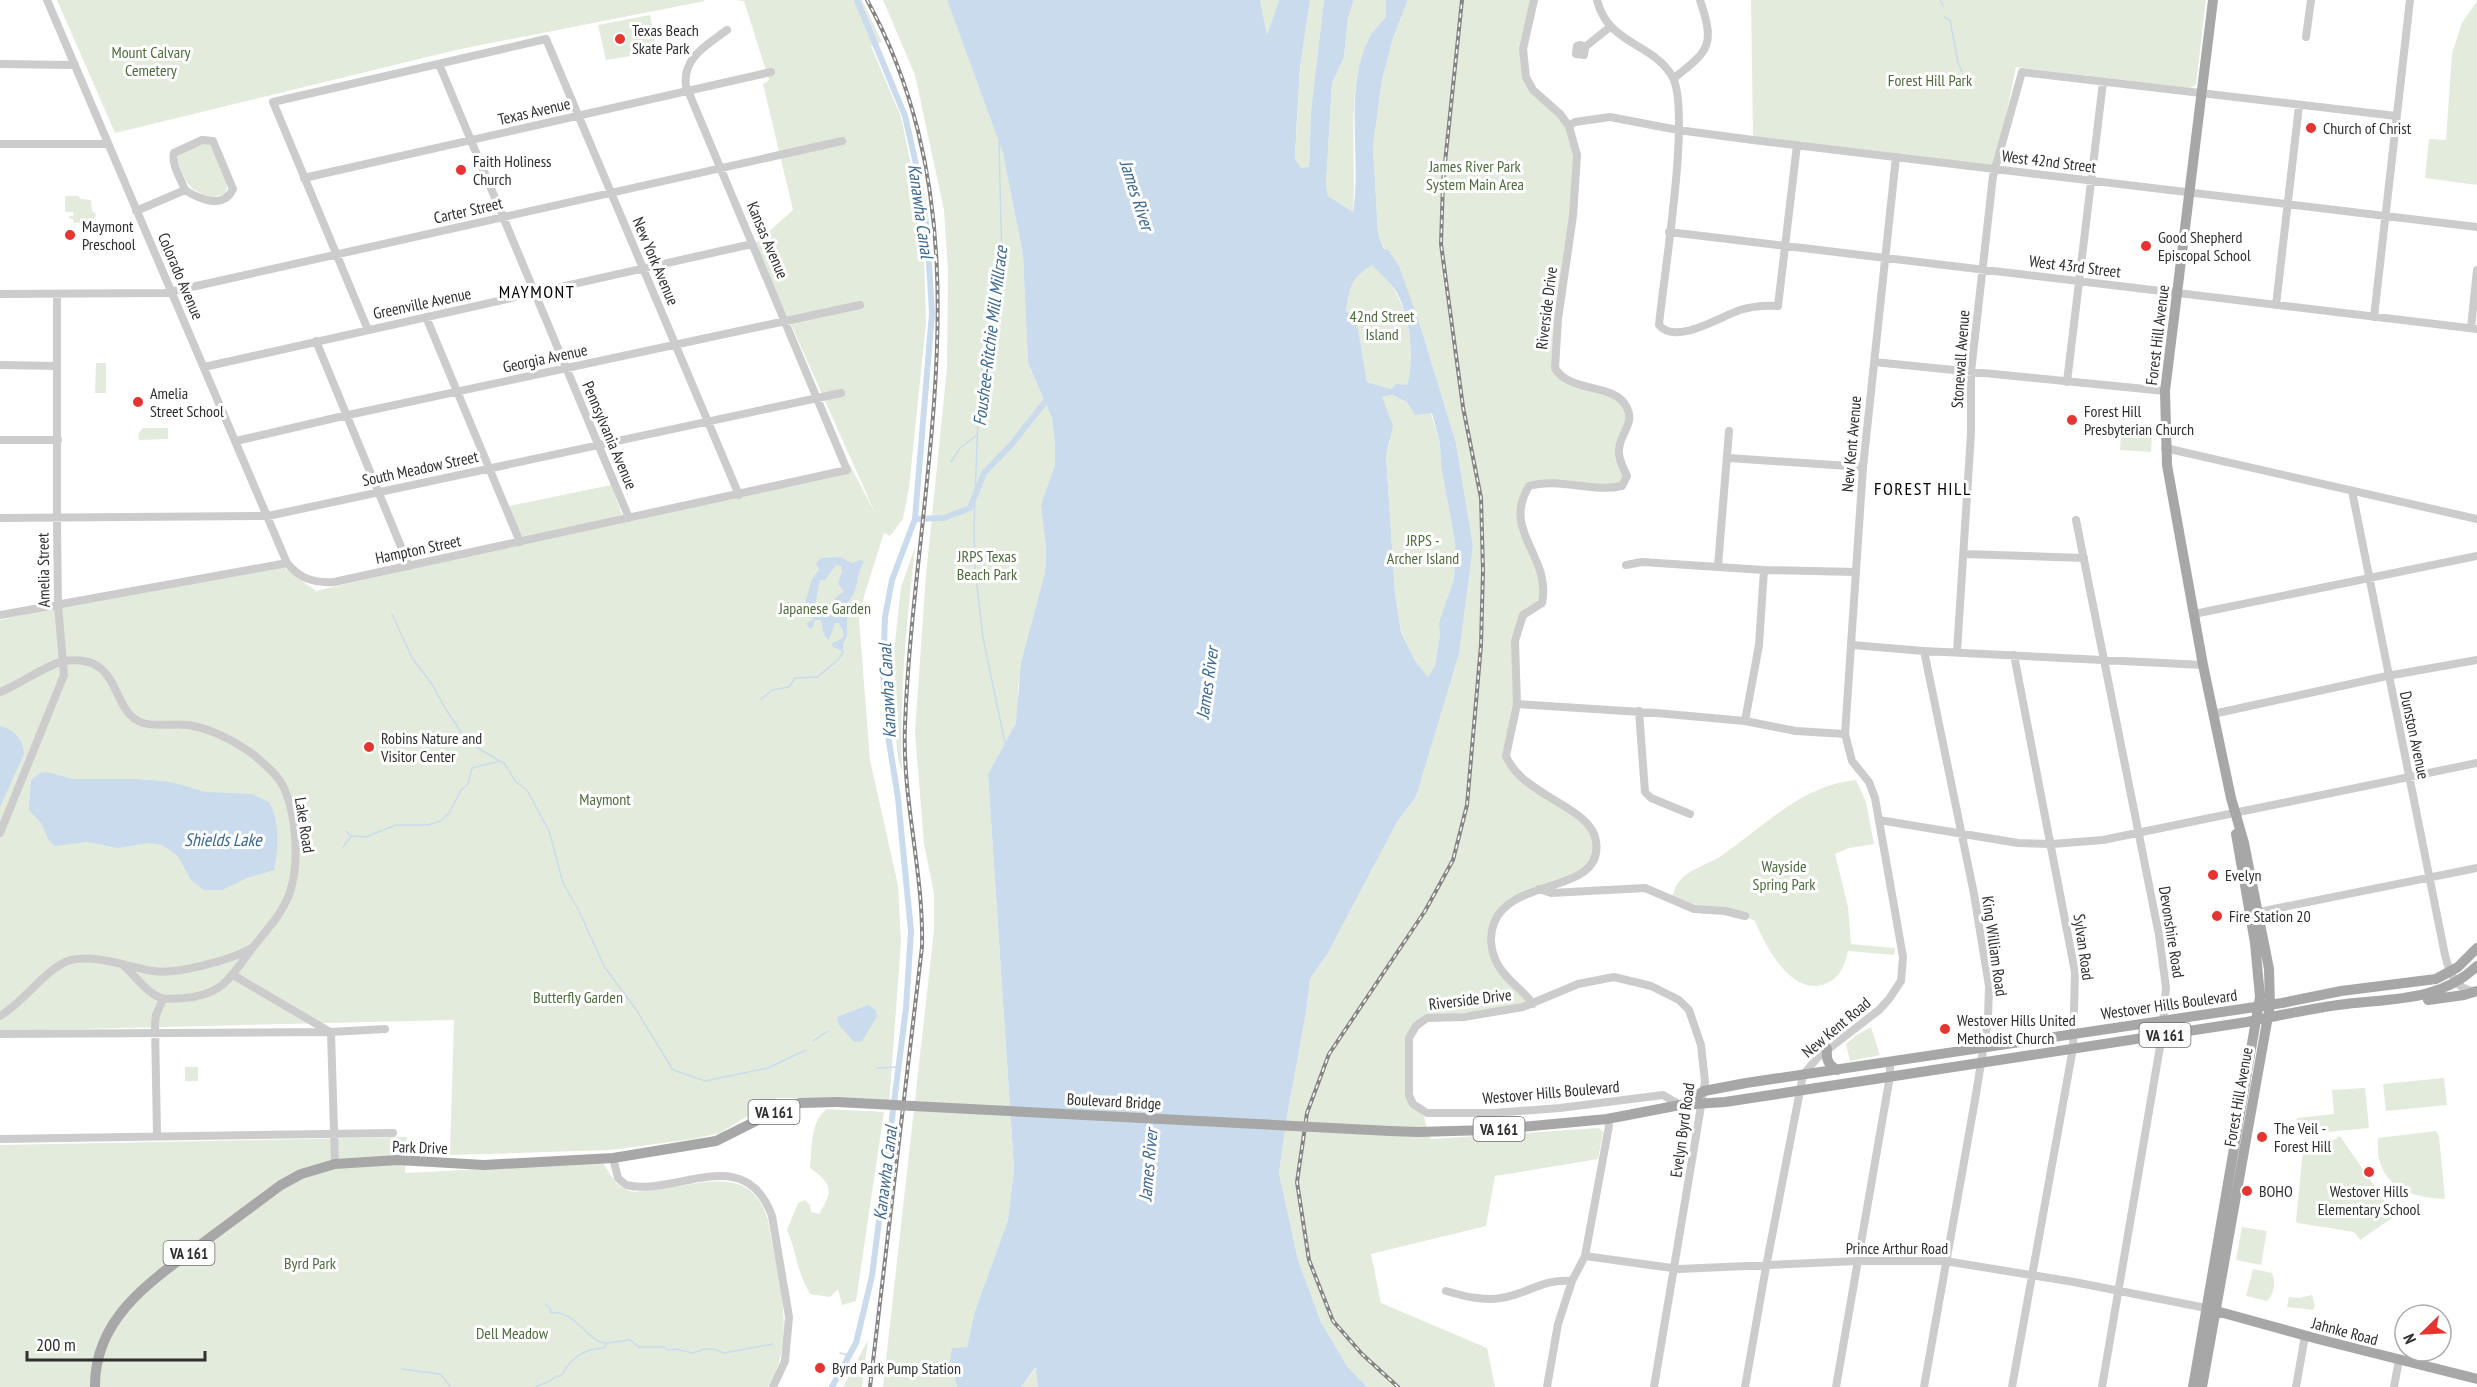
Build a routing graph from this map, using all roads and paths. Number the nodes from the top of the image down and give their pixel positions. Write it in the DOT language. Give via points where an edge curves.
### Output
graph roads {
  1 [pos="46,0"];
  2 [pos="1534,0"];
  3 [pos="1597,0"];
  4 [pos="1700,0"];
  5 [pos="2213,0"];
  6 [pos="2311,0"];
  7 [pos="2410,0"];
  8 [pos="1610,27"];
  9 [pos="727,30"];
  10 [pos="2306,37"];
  11 [pos="1585,47"];
  12 [pos="0,64"];
  13 [pos="439,64"];
  14 [pos="75,65"];
  15 [pos="771,72"];
  16 [pos="1674,78"];
  17 [pos="2103,82"];
  18 [pos="689,91"];
  19 [pos="2201,93"];
  20 [pos="2299,106"];
  21 [pos="579,116"];
  22 [pos="2396,116"];
  23 [pos="1569,126"];
  24 [pos="1678,130"];
  25 [pos="470,141"];
  26 [pos="842,141"];
  27 [pos="0,144"];
  28 [pos="108,144"];
  29 [pos="1797,145"];
  30 [pos="1896,157"];
  31 [pos="722,168"];
  32 [pos="1995,169"];
  33 [pos="304,178"];
  34 [pos="2091,181"];
  35 [pos="185,190"];
  36 [pos="611,193"];
  37 [pos="2190,194"];
  38 [pos="2288,204"];
  39 [pos="136,211"];
  40 [pos="2385,216"];
  41 [pos="503,217"];
  42 [pos="2477,227"];
  43 [pos="1669,232"];
  44 [pos="752,244"];
  45 [pos="1785,246"];
  46 [pos="337,256"];
  47 [pos="1886,258"];
  48 [pos="643,269"];
  49 [pos="1983,270"];
  50 [pos="2477,270"];
  51 [pos="2079,281"];
  52 [pos="171,292"];
  53 [pos="2176,292"];
  54 [pos="0,294"];
  55 [pos="57,294"];
  56 [pos="535,294"];
  57 [pos="860,305"];
  58 [pos="2276,305"];
  59 [pos="426,317"];
  60 [pos="2374,317"];
  61 [pos="786,321"];
  62 [pos="2474,328"];
  63 [pos="368,330"];
  64 [pos="316,341"];
  65 [pos="675,345"];
  66 [pos="1874,362"];
  67 [pos="0,365"];
  68 [pos="57,366"];
  69 [pos="204,367"];
  70 [pos="566,368"];
  71 [pos="1971,372"];
  72 [pos="2067,382"];
  73 [pos="2165,391"];
  74 [pos="457,392"];
  75 [pos="841,393"];
  76 [pos="818,397"];
  77 [pos="346,415"];
  78 [pos="708,421"];
  79 [pos="1729,431"];
  80 [pos="58,440"];
  81 [pos="0,441"];
  82 [pos="236,441"];
  83 [pos="597,445"];
  84 [pos="2165,448"];
  85 [pos="1728,458"];
  86 [pos="1863,467"];
  87 [pos="489,468"];
  88 [pos="845,472"];
  89 [pos="2352,491"];
  90 [pos="378,492"];
  91 [pos="739,495"];
  92 [pos="268,516"];
  93 [pos="0,518"];
  94 [pos="57,518"];
  95 [pos="629,518"];
  96 [pos="2477,519"];
  97 [pos="2076,520"];
  98 [pos="520,542"];
  99 [pos="1964,554"];
  100 [pos="2477,556"];
  101 [pos="2084,558"];
  102 [pos="287,563"];
  103 [pos="1626,565"];
  104 [pos="409,566"];
  105 [pos="1718,566"];
  106 [pos="1764,570"];
  107 [pos="1856,572"];
  108 [pos="2369,578"];
  109 [pos="58,605"];
  110 [pos="2194,614"];
  111 [pos="0,615"];
  112 [pos="1852,645"];
  113 [pos="1924,651"];
  114 [pos="1957,652"];
  115 [pos="2014,655"];
  116 [pos="2103,659"];
  117 [pos="2477,660"];
  118 [pos="63,661"];
  119 [pos="2203,665"];
  120 [pos="2388,676"];
  121 [pos="0,692"];
  122 [pos="1517,704"];
  123 [pos="1639,711"];
  124 [pos="2213,714"];
  125 [pos="1745,721"];
  126 [pos="1845,734"];
  127 [pos="2477,763"];
  128 [pos="2409,778"];
  129 [pos="2234,813"];
  130 [pos="1690,814"];
  131 [pos="1879,819"];
  132 [pos="1961,832"];
  133 [pos="0,833"];
  134 [pos="2140,833"];
  135 [pos="2052,844"];
  136 [pos="2477,868"];
  137 [pos="2429,877"];
  138 [pos="1538,889"];
  139 [pos="2254,913"];
  140 [pos="1745,916"];
  141 [pos="253,948"];
  142 [pos="2477,948"];
  143 [pos="124,966"];
  144 [pos="2477,966"];
  145 [pos="233,975"];
  146 [pos="2454,977"];
  147 [pos="2477,991"];
  148 [pos="2407,998"];
  149 [pos="162,999"];
  150 [pos="1533,1004"];
  151 [pos="2270,1005"];
  152 [pos="2259,1006"];
  153 [pos="0,1016"];
  154 [pos="2262,1019"];
  155 [pos="2163,1020"];
  156 [pos="385,1029"];
  157 [pos="331,1032"];
  158 [pos="2074,1033"];
  159 [pos="0,1034"];
  160 [pos="155,1034"];
  161 [pos="2162,1035"];
  162 [pos="1984,1046"];
  163 [pos="2073,1048"];
  164 [pos="1827,1049"];
  165 [pos="1890,1062"];
  166 [pos="1982,1063"];
  167 [pos="1836,1070"];
  168 [pos="1803,1075"];
  169 [pos="1890,1076"];
  170 [pos="1799,1090"];
  171 [pos="1704,1091"];
  172 [pos="837,1102"];
  173 [pos="1680,1105"];
  174 [pos="1703,1105"];
  175 [pos="1422,1111"];
  176 [pos="1607,1119"];
  177 [pos="1390,1131"];
  178 [pos="393,1133"];
  179 [pos="157,1136"];
  180 [pos="334,1136"];
  181 [pos="0,1139"];
  182 [pos="613,1158"];
  183 [pos="334,1164"];
  184 [pos="1585,1256"];
  185 [pos="1945,1261"];
  186 [pos="1858,1262"];
  187 [pos="1766,1267"];
  188 [pos="1674,1269"];
  189 [pos="2032,1275"];
  190 [pos="1572,1281"];
  191 [pos="1446,1291"];
  192 [pos="2120,1291"];
  193 [pos="2211,1310"];
  194 [pos="2305,1336"];
  195 [pos="2393,1358"];
  196 [pos="2398,1363"];
  197 [pos="2411,1363"];
  198 [pos="2477,1379"];
  199 [pos="95,1387"];
  200 [pos="773,1387"];
  201 [pos="1547,1387"];
  202 [pos="1654,1387"];
  203 [pos="1745,1387"];
  204 [pos="1836,1387"];
  205 [pos="1924,1387"];
  206 [pos="2012,1387"];
  207 [pos="2103,1387"];
  208 [pos="2193,1387"];
  209 [pos="2202,1387"];
  210 [pos="2296,1387"];
  211 [pos="2394,1387"];
  1 -- 14 [label="street, Colorado Avenue"];
  2 -- 23 [label="street, Riverside Drive" via="1523,49 1526,77 1533,90"];
  3 -- 8 [label="street"];
  4 -- 16 [label="street" via="1708,26 1707,45"];
  5 -- 19 [label="main road, Forest Hill Avenue"];
  6 -- 10 [label="street"];
  7 -- 22 [label="street"];
  8 -- 11 [label="street"];
  8 -- 16 [label="street" via="1658,61"];
  9 -- 18 [label="street, Kansas Avenue" via="690,62 685,79"];
  12 -- 14 [label="street"];
  13 -- 21 [label="street, New York Avenue" via="546,39"];
  13 -- 25 [label="street, Pennsylvania Avenue"];
  13 -- 33 [label="street" via="273,102"];
  14 -- 28 [label="street, Colorado Avenue"];
  15 -- 18 [label="street, Texas Avenue"];
  16 -- 24 [label="street"];
  17 -- 19 [label="street"];
  17 -- 32 [label="street, Stonewall Avenue" via="2022,72"];
  17 -- 34 [label="street"];
  18 -- 21 [label="street, Texas Avenue"];
  18 -- 31 [label="street, Kansas Avenue"];
  19 -- 20 [label="street"];
  19 -- 37 [label="main road, Forest Hill Avenue"];
  20 -- 22 [label="street"];
  20 -- 38 [label="street"];
  21 -- 25 [label="street, Texas Avenue"];
  21 -- 36 [label="street, New York Avenue"];
  22 -- 40 [label="street"];
  23 -- 24 [label="street, West 42nd Street" via="1618,118"];
  23 -- 122 [label="street, Riverside Drive" via="1577,164 1555,368 1565,379 1615,395 1625,403 1629,426 1619,448 1627,476 1623,486 1610,489 1541,483 1529,486 1521,499 1522,530 1543,573 1545,591 1542,603 1523,615 1515,641"];
  24 -- 29 [label="street, West 42nd Street"];
  24 -- 43 [label="street"];
  25 -- 33 [label="street, Texas Avenue"];
  25 -- 41 [label="street, Pennsylvania Avenue"];
  26 -- 31 [label="street, Carter Street"];
  27 -- 28 [label="street"];
  28 -- 39 [label="street, Colorado Avenue"];
  29 -- 30 [label="street, West 42nd Street"];
  29 -- 45 [label="street"];
  30 -- 32 [label="street, West 42nd Street"];
  30 -- 47 [label="street, New Kent Avenue"];
  31 -- 36 [label="street, Carter Street"];
  31 -- 44 [label="street, Kansas Avenue"];
  32 -- 34 [label="street, West 42nd Street"];
  32 -- 49 [label="street, Stonewall Avenue"];
  33 -- 46 [label="street"];
  34 -- 37 [label="street, West 42nd Street"];
  34 -- 51 [label="street"];
  35 -- 35 [label="street" via="204,201 218,200 233,189 213,141 202,140 174,153 172,158"];
  35 -- 39 [label="street"];
  36 -- 41 [label="street, Carter Street"];
  36 -- 48 [label="street, New York Avenue"];
  37 -- 38 [label="street, West 42nd Street"];
  37 -- 53 [label="main road, Forest Hill Avenue"];
  38 -- 40 [label="street, West 42nd Street"];
  38 -- 58 [label="street"];
  39 -- 52 [label="street, Colorado Avenue"];
  40 -- 42 [label="street, West 42nd Street"];
  40 -- 60 [label="street"];
  41 -- 46 [label="street, Carter Street"];
  41 -- 56 [label="street, Pennsylvania Avenue"];
  43 -- 45 [label="street, West 43rd Street"];
  43 -- 45 [label="street" via="1659,325 1667,331 1691,330 1755,306 1778,306"];
  44 -- 48 [label="street, Greenville Avenue"];
  44 -- 61 [label="street, Kansas Avenue"];
  45 -- 47 [label="street, West 43rd Street"];
  46 -- 52 [label="street, Carter Street"];
  46 -- 63 [label="street"];
  47 -- 49 [label="street, West 43rd Street"];
  47 -- 66 [label="street, New Kent Avenue"];
  48 -- 56 [label="street, Greenville Avenue"];
  48 -- 65 [label="street, New York Avenue"];
  49 -- 51 [label="street, West 43rd Street"];
  49 -- 71 [label="street, Stonewall Avenue"];
  50 -- 62 [label="street"];
  51 -- 53 [label="street, West 43rd Street"];
  51 -- 72 [label="street"];
  52 -- 55 [label="street, Carter Street"];
  52 -- 69 [label="street, Colorado Avenue"];
  53 -- 58 [label="street, West 43rd Street"];
  53 -- 73 [label="main road, Forest Hill Avenue"];
  54 -- 55 [label="street, Carter Street"];
  55 -- 68 [label="street, Amelia Street"];
  56 -- 59 [label="street, Greenville Avenue"];
  56 -- 70 [label="street, Pennsylvania Avenue"];
  57 -- 61 [label="street, Georgia Avenue"];
  58 -- 60 [label="street, West 43rd Street"];
  59 -- 63 [label="street, Greenville Avenue"];
  59 -- 74 [label="street"];
  60 -- 62 [label="street, West 43rd Street"];
  61 -- 65 [label="street, Georgia Avenue"];
  61 -- 76 [label="street, Kansas Avenue"];
  63 -- 64 [label="street, Greenville Avenue"];
  64 -- 69 [label="street, Greenville Avenue"];
  64 -- 77 [label="street"];
  65 -- 70 [label="street, Georgia Avenue"];
  65 -- 78 [label="street, New York Avenue"];
  66 -- 71 [label="street"];
  66 -- 86 [label="street, New Kent Avenue"];
  67 -- 68 [label="street"];
  68 -- 80 [label="street, Amelia Street"];
  69 -- 82 [label="street, Colorado Avenue"];
  70 -- 74 [label="street, Georgia Avenue"];
  70 -- 83 [label="street, Pennsylvania Avenue"];
  71 -- 72 [label="street"];
  71 -- 99 [label="street, Stonewall Avenue"];
  72 -- 73 [label="street"];
  73 -- 84 [label="main road, Forest Hill Avenue"];
  74 -- 77 [label="street, Georgia Avenue"];
  74 -- 87 [label="street"];
  75 -- 76 [label="street, South Meadow Street"];
  76 -- 78 [label="street, South Meadow Street"];
  76 -- 88 [label="street, Kansas Avenue" via="847,467"];
  77 -- 82 [label="street, Georgia Avenue"];
  77 -- 90 [label="street"];
  78 -- 83 [label="street, South Meadow Street"];
  78 -- 91 [label="street, New York Avenue"];
  79 -- 85 [label="street"];
  80 -- 81 [label="street"];
  80 -- 94 [label="street, Amelia Street"];
  82 -- 92 [label="street, Colorado Avenue"];
  83 -- 87 [label="street, South Meadow Street"];
  83 -- 95 [label="street, Pennsylvania Avenue"];
  84 -- 89 [label="street"];
  84 -- 110 [label="main road, Forest Hill Avenue"];
  85 -- 86 [label="street"];
  85 -- 105 [label="street"];
  86 -- 107 [label="street, New Kent Avenue"];
  87 -- 90 [label="street, South Meadow Street"];
  87 -- 98 [label="street"];
  88 -- 91 [label="street, Hampton Street"];
  89 -- 96 [label="street"];
  89 -- 108 [label="street, Dunston Avenue"];
  90 -- 92 [label="street, South Meadow Street"];
  90 -- 104 [label="street"];
  91 -- 95 [label="street, Hampton Street"];
  92 -- 94 [label="street, South Meadow Street"];
  92 -- 102 [label="street, Colorado Avenue"];
  93 -- 94 [label="street, South Meadow Street"];
  94 -- 109 [label="street, Amelia Street"];
  95 -- 98 [label="street, Hampton Street"];
  97 -- 101 [label="street, Devonshire Road"];
  98 -- 104 [label="street, Hampton Street"];
  99 -- 101 [label="street"];
  99 -- 114 [label="street, Stonewall Avenue"];
  100 -- 108 [label="street"];
  101 -- 116 [label="street, Devonshire Road"];
  102 -- 104 [label="street, Hampton Street" via="299,575 321,583"];
  102 -- 109 [label="street"];
  103 -- 105 [label="street" via="1642,562"];
  105 -- 106 [label="street"];
  106 -- 107 [label="street"];
  106 -- 125 [label="street" via="1759,645"];
  107 -- 112 [label="street, New Kent Avenue"];
  108 -- 110 [label="street"];
  108 -- 120 [label="street, Dunston Avenue"];
  109 -- 111 [label="street"];
  109 -- 118 [label="street, Amelia Street"];
  110 -- 119 [label="main road, Forest Hill Avenue"];
  112 -- 113 [label="street"];
  112 -- 126 [label="street, New Kent Avenue"];
  113 -- 114 [label="street"];
  113 -- 132 [label="street, King William Road"];
  114 -- 115 [label="street"];
  115 -- 116 [label="street"];
  115 -- 135 [label="street, Sylvan Road"];
  116 -- 119 [label="street"];
  116 -- 134 [label="street, Devonshire Road"];
  117 -- 120 [label="street"];
  118 -- 121 [label="street"];
  118 -- 133 [label="street, Amelia Street" via="63,675"];
  118 -- 141 [label="street, Lake Road" via="86,660 102,670 126,710 140,723 189,725 220,735 250,752 277,778 289,805 296,864 280,914"];
  119 -- 124 [label="main road, Forest Hill Avenue"];
  120 -- 124 [label="street"];
  120 -- 128 [label="street, Dunston Avenue"];
  122 -- 123 [label="street"];
  122 -- 138 [label="street, Riverside Drive" via="1506,750 1510,765 1546,797 1582,816 1593,828 1597,844 1595,858 1586,871 1575,879"];
  123 -- 125 [label="street"];
  123 -- 130 [label="street" via="1645,792"];
  124 -- 129 [label="main road, Forest Hill Avenue"];
  125 -- 126 [label="street" via="1796,731"];
  126 -- 131 [label="street, New Kent Road" via="1852,761 1869,782"];
  127 -- 128 [label="street"];
  128 -- 129 [label="street"];
  128 -- 137 [label="street, Dunston Avenue"];
  129 -- 134 [label="street"];
  129 -- 139 [label="main road, Forest Hill Avenue" via="2244,843"];
  131 -- 132 [label="street"];
  131 -- 164 [label="street, New Kent Road" via="1903,957 1900,981 1879,1010"];
  132 -- 135 [label="street" via="2018,843"];
  132 -- 162 [label="street, King William Road" via="1989,986"];
  134 -- 135 [label="street"];
  134 -- 155 [label="street, Devonshire Road" via="2165,982"];
  135 -- 158 [label="street, Sylvan Road" via="2075,972"];
  136 -- 137 [label="street"];
  137 -- 139 [label="street"];
  137 -- 146 [label="street, Dunston Avenue" via="2445,955"];
  138 -- 140 [label="street" via="1551,893 1645,888 1694,909"];
  138 -- 150 [label="street, Riverside Drive" via="1513,900 1501,911 1491,939 1501,971"];
  139 -- 151 [label="main road, Forest Hill Avenue" via="2271,979"];
  139 -- 152 [label="main road, Forest Hill Avenue"];
  141 -- 143 [label="street" via="239,956 164,972"];
  141 -- 145 [label="street, Lake Road"];
  142 -- 146 [label="main road, Westover Hills Boulevard / VA 161"];
  143 -- 149 [label="street"];
  143 -- 153 [label="street" via="70,960 54,968"];
  144 -- 146 [label="main road, Westover Hills Boulevard / VA 161"];
  145 -- 149 [label="street, Lake Road" via="220,988 204,995"];
  145 -- 157 [label="street"];
  146 -- 147 [label="street" via="2464,989"];
  146 -- 148 [label="main road, Westover Hills Boulevard / VA 161" via="2435,992"];
  146 -- 151 [label="main road, Westover Hills Boulevard / VA 161" via="2348,990"];
  147 -- 148 [label="main road" via="2429,999"];
  148 -- 154 [label="main road, Westover Hills Boulevard / VA 161"];
  149 -- 160 [label="street"];
  150 -- 171 [label="street, Evelyn Byrd Road" via="1578,984 1614,977 1651,986 1679,1000 1695,1022 1703,1054"];
  150 -- 175 [label="street, Riverside Drive" via="1464,1017 1432,1017 1419,1023 1409,1038 1408,1088 1413,1104"];
  151 -- 152 [label="main road, Westover Hills Boulevard / VA 161"];
  151 -- 154 [label="main road, Forest Hill Avenue"];
  152 -- 154 [label="main road, Forest Hill Avenue"];
  152 -- 155 [label="main road, Westover Hills Boulevard / VA 161"];
  154 -- 161 [label="main road, Westover Hills Boulevard / VA 161"];
  154 -- 193 [label="main road, Forest Hill Avenue"];
  155 -- 158 [label="main road, Westover Hills Boulevard / VA 161"];
  155 -- 161 [label="street, Devonshire Road"];
  156 -- 157 [label="street"];
  157 -- 160 [label="street"];
  157 -- 180 [label="street"];
  158 -- 162 [label="main road, Westover Hills Boulevard / VA 161"];
  158 -- 163 [label="street, Sylvan Road"];
  159 -- 160 [label="street"];
  160 -- 179 [label="street"];
  161 -- 163 [label="main road, Westover Hills Boulevard / VA 161"];
  161 -- 192 [label="street, Devonshire Road"];
  162 -- 165 [label="main road, Westover Hills Boulevard / VA 161"];
  162 -- 166 [label="street, King William Road"];
  163 -- 166 [label="main road, Westover Hills Boulevard / VA 161"];
  163 -- 189 [label="street, Sylvan Road"];
  164 -- 167 [label="main road" via="1831,1067"];
  164 -- 168 [label="street, New Kent Road"];
  165 -- 167 [label="main road, Westover Hills Boulevard / VA 161"];
  165 -- 169 [label="street"];
  166 -- 169 [label="main road, Westover Hills Boulevard / VA 161"];
  166 -- 185 [label="street, King William Road"];
  167 -- 168 [label="main road, Westover Hills Boulevard / VA 161"];
  168 -- 170 [label="street, New Kent Road"];
  168 -- 171 [label="main road, Westover Hills Boulevard / VA 161"];
  169 -- 170 [label="main road, Westover Hills Boulevard / VA 161"];
  169 -- 186 [label="street"];
  170 -- 174 [label="main road, Westover Hills Boulevard / VA 161"];
  170 -- 187 [label="street, New Kent Road"];
  171 -- 173 [label="main road, Westover Hills Boulevard / VA 161"];
  171 -- 174 [label="street, Evelyn Byrd Road"];
  172 -- 177 [label="main road, Boulevard Bridge / VA 161, bridge"];
  172 -- 182 [label="main road, Park Drive / VA 161" via="786,1106 716,1141"];
  173 -- 174 [label="main road, Westover Hills Boulevard / VA 161"];
  173 -- 175 [label="street, Westover Hills Boulevard" via="1663,1095 1504,1112"];
  173 -- 176 [label="main road, Westover Hills Boulevard / VA 161"];
  174 -- 188 [label="street, Evelyn Byrd Road"];
  176 -- 177 [label="main road, Westover Hills Boulevard / VA 161" via="1488,1130"];
  176 -- 184 [label="street" via="1609,1126"];
  178 -- 180 [label="street"];
  179 -- 180 [label="street"];
  179 -- 181 [label="street"];
  180 -- 183 [label="street"];
  182 -- 183 [label="main road, Park Drive / VA 161" via="484,1165 398,1160"];
  182 -- 200 [label="street" via="618,1178 626,1185 724,1176 747,1183 765,1202 772,1216 789,1317 785,1361"];
  183 -- 199 [label="main road, Park Drive / VA 161" via="281,1185 134,1296 117,1316 103,1343"];
  184 -- 188 [label="street, Prince Arthur Road"];
  184 -- 190 [label="street"];
  185 -- 186 [label="street, Prince Arthur Road"];
  185 -- 189 [label="street, Prince Arthur Road"];
  185 -- 205 [label="street, King William Road"];
  186 -- 187 [label="street, Prince Arthur Road"];
  186 -- 204 [label="street"];
  187 -- 188 [label="street, Prince Arthur Road"];
  187 -- 203 [label="street, New Kent Road"];
  188 -- 202 [label="street, Evelyn Byrd Road"];
  189 -- 192 [label="street, Prince Arthur Road"];
  189 -- 206 [label="street, Sylvan Road"];
  190 -- 191 [label="street" via="1547,1281 1501,1298"];
  190 -- 201 [label="street" via="1557,1324"];
  192 -- 193 [label="street, Prince Arthur Road"];
  192 -- 207 [label="street, Devonshire Road"];
  193 -- 194 [label="main road, Jahnke Road"];
  193 -- 208 [label="main road, Forest Hill Avenue"];
  193 -- 209 [label="main road, Forest Hill Avenue"];
  194 -- 195 [label="main road, Jahnke Road"];
  194 -- 210 [label="street"];
  196 -- 211 [label="street"];
  197 -- 198 [label="main road, Jahnke Road"];
}
